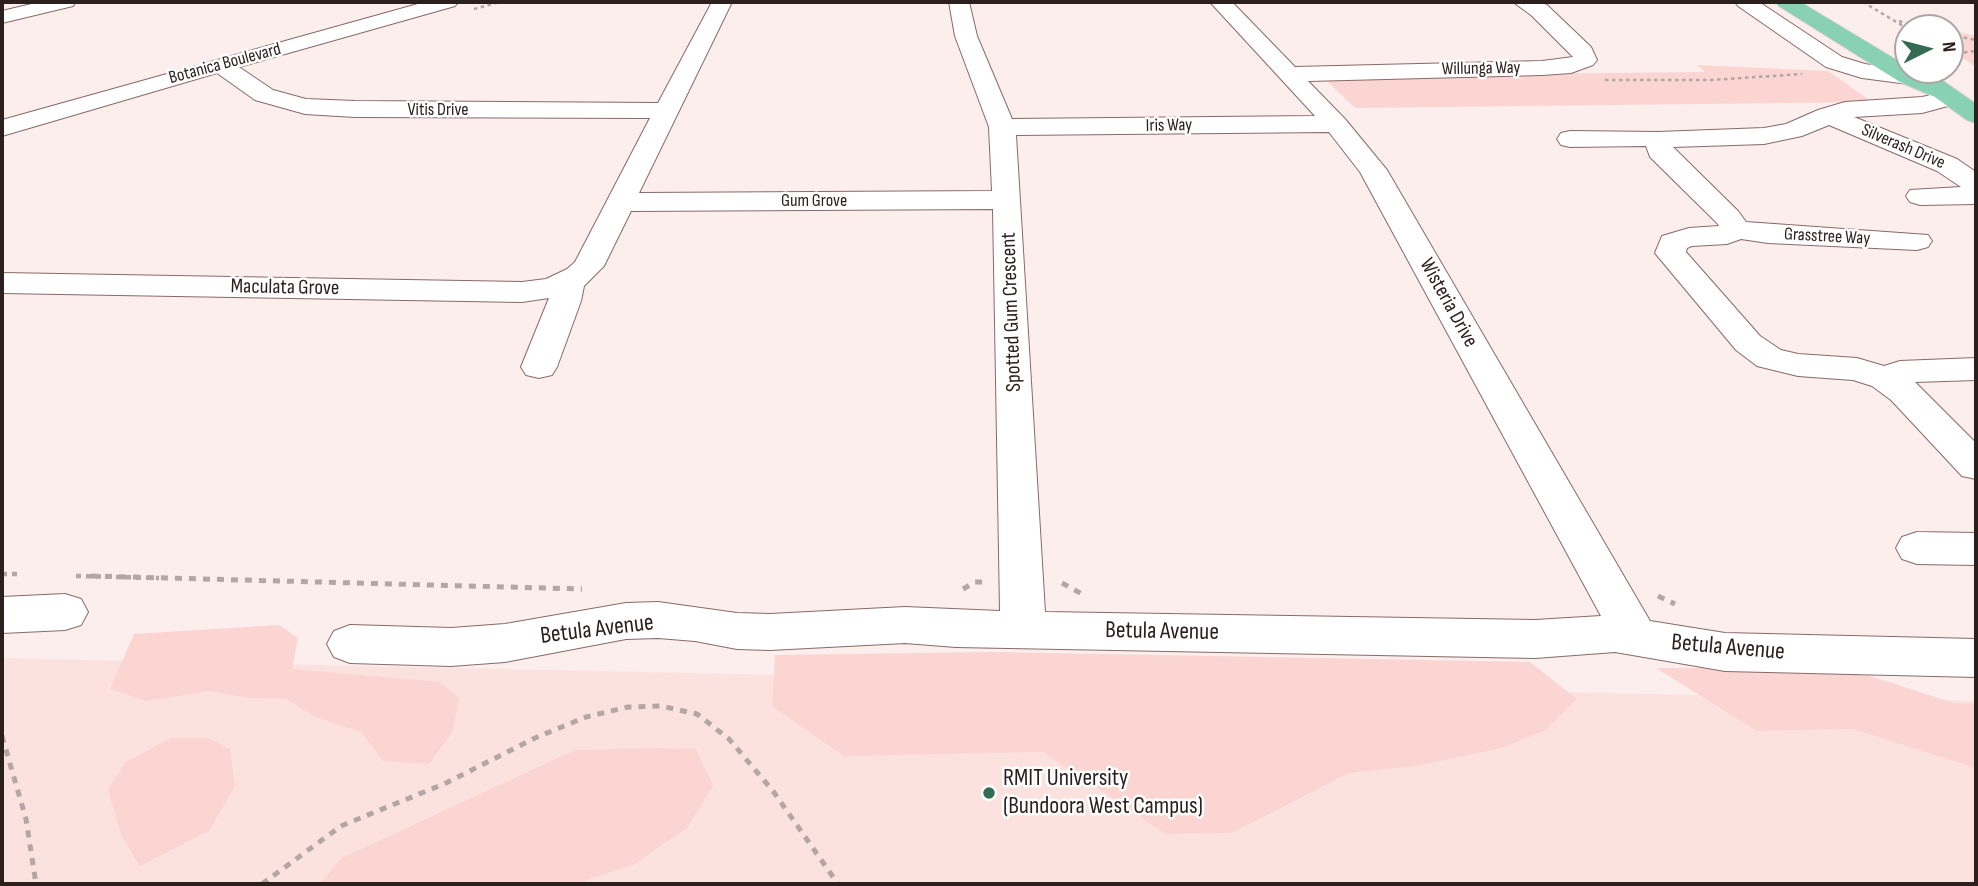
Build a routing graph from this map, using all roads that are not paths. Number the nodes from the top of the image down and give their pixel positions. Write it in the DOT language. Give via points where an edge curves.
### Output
graph roads {
  1 [pos="66,2"];
  2 [pos="448,2"];
  3 [pos="722,2"];
  4 [pos="959,2"];
  5 [pos="1220,2"];
  6 [pos="1523,2"];
  7 [pos="1745,2"];
  8 [pos="1786,2"];
  9 [pos="1806,2"];
  10 [pos="2,17"];
  11 [pos="1894,62"];
  12 [pos="1894,63"];
  13 [pos="221,65"];
  14 [pos="1894,72"];
  15 [pos="1287,74"];
  16 [pos="1928,84"];
  17 [pos="1946,95"];
  18 [pos="666,111"];
  19 [pos="1827,115"];
  20 [pos="1976,115"];
  21 [pos="1336,124"];
  22 [pos="1002,127"];
  23 [pos="2,128"];
  24 [pos="1570,139"];
  25 [pos="1658,140"];
  26 [pos="1976,184"];
  27 [pos="1976,195"];
  28 [pos="1920,196"];
  29 [pos="1007,200"];
  30 [pos="621,202"];
  31 [pos="1736,229"];
  32 [pos="1917,241"];
  33 [pos="2,283"];
  34 [pos="568,283"];
  35 [pos="539,367"];
  36 [pos="1976,369"];
  37 [pos="1885,378"];
  38 [pos="1976,466"];
  39 [pos="1917,548"];
  40 [pos="1976,549"];
  41 [pos="65,612"];
  42 [pos="2,615"];
  43 [pos="1023,630"];
  44 [pos="1634,635"];
  45 [pos="350,644"];
  46 [pos="1976,657"];
  1 -- 10 [label="street"];
  2 -- 13 [label="street, Botanica Boulevard"];
  3 -- 18 [label="street"];
  4 -- 22 [label="street, Spotted Gum Crescent" via="975,64"];
  5 -- 15 [label="street, Wisteria Drive"];
  6 -- 15 [label="street, Willunga Way" via="1539,10 1586,60 1542,68"];
  7 -- 14 [label="street" via="1834,62 1862,71"];
  8 -- 12 [label="main road"];
  9 -- 11 [label="main road"];
  13 -- 18 [label="street, Vitis Drive" via="264,95 316,107"];
  13 -- 23 [label="street, Botanica Boulevard"];
  15 -- 21 [label="street, Wisteria Drive"];
  16 -- 17 [label="main road"];
  17 -- 19 [label="street" via="1922,105"];
  17 -- 20 [label="main road"];
  18 -- 30 [label="street"];
  19 -- 25 [label="street" via="1765,136"];
  19 -- 26 [label="street, Silverash Drive" via="1947,165"];
  21 -- 22 [label="street, Iris Way"];
  21 -- 44 [label="street, Wisteria Drive" via="1373,170"];
  22 -- 29 [label="street, Spotted Gum Crescent"];
  24 -- 25 [label="street"];
  25 -- 31 [label="street" via="1660,151"];
  27 -- 28 [label="street"];
  29 -- 30 [label="street, Gum Grove"];
  29 -- 43 [label="street, Spotted Gum Crescent"];
  30 -- 34 [label="street" via="587,266"];
  31 -- 32 [label="street, Grasstree Way"];
  31 -- 37 [label="street" via="1727,236 1673,242 1670,253 1748,343 1769,358 1857,369"];
  33 -- 34 [label="street, Maculata Grove" via="522,292"];
  34 -- 35 [label="street"];
  36 -- 37 [label="street" via="1900,372"];
  37 -- 38 [label="street"];
  39 -- 40 [label="street"];
  41 -- 42 [label="street"];
  43 -- 44 [label="street, Betula Avenue" via="1535,639"];
  43 -- 45 [label="street, Betula Avenue" via="871,625 770,632 658,620 505,643 451,647"];
  44 -- 46 [label="street, Betula Avenue" via="1725,652"];
}
